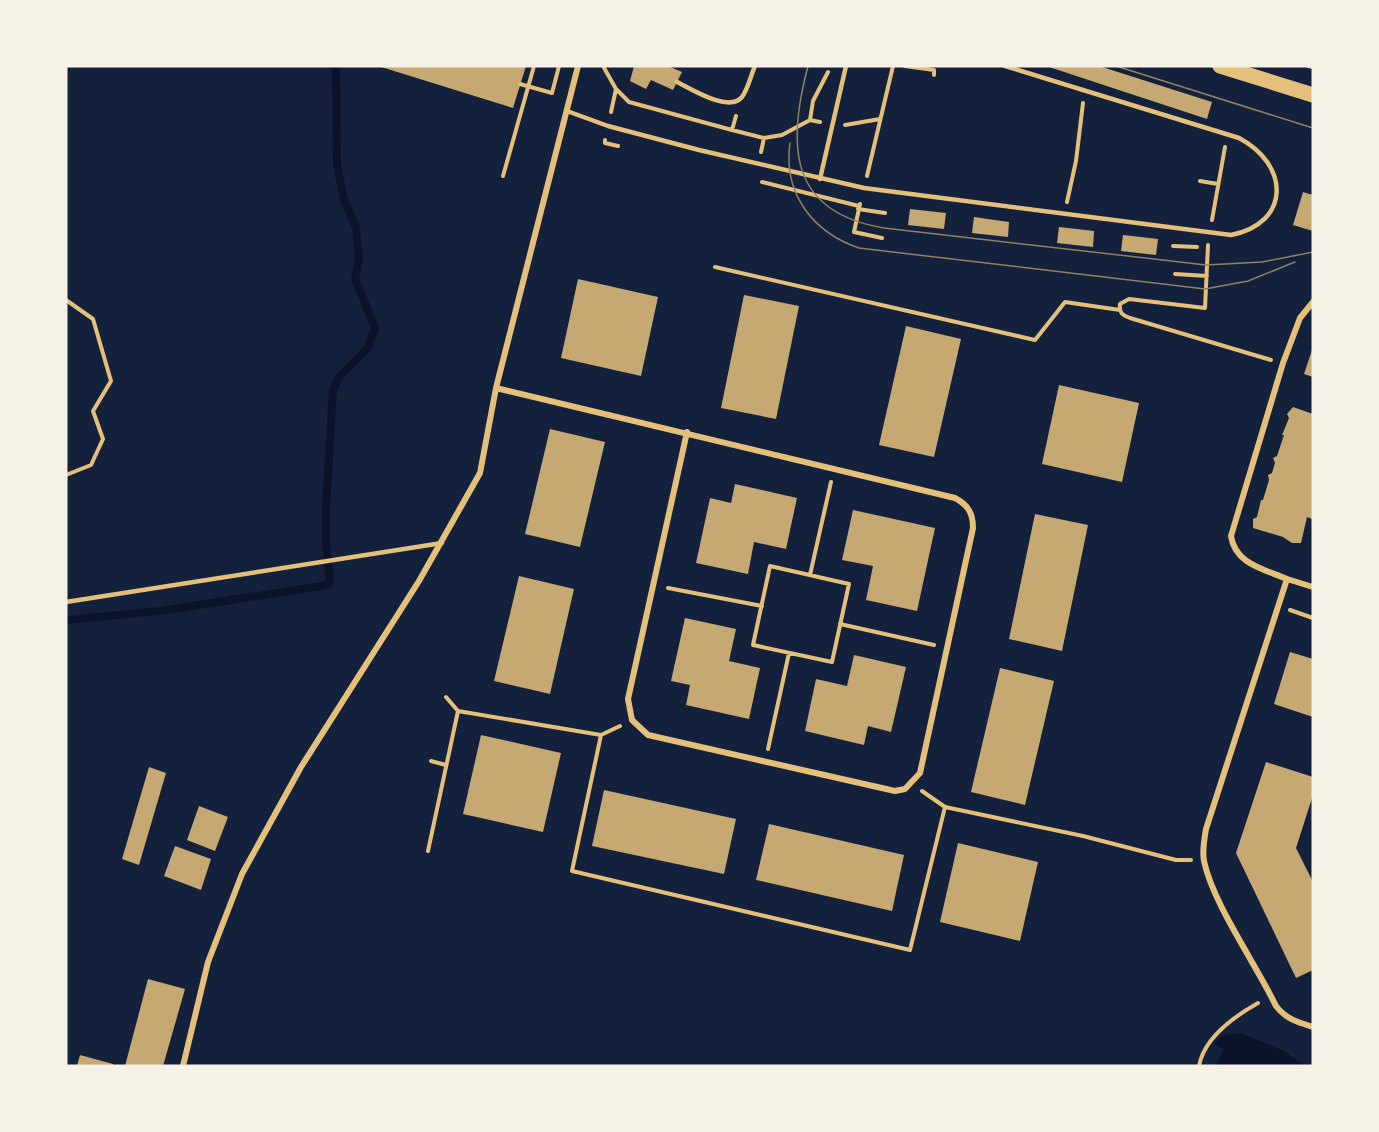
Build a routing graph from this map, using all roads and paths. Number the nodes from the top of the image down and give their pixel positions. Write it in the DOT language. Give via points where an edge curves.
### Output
graph roads {
  1 [pos="534,66"];
  2 [pos="559,66"];
  3 [pos="578,66"];
  4 [pos="603,66"];
  5 [pos="755,66"];
  6 [pos="831,66"];
  7 [pos="846,66"];
  8 [pos="893,66"];
  9 [pos="905,66"];
  10 [pos="1005,66"];
  11 [pos="1220,66"];
  12 [pos="1308,66"];
  13 [pos="1313,67"];
  14 [pos="934,75"];
  15 [pos="677,82"];
  16 [pos="520,84"];
  17 [pos="528,86"];
  18 [pos="1085,91"];
  19 [pos="1313,95"];
  20 [pos="567,111"];
  21 [pos="810,120"];
  22 [pos="734,122"];
  23 [pos="820,122"];
  24 [pos="732,130"];
  25 [pos="1227,134"];
  26 [pos="503,177"];
  27 [pos="820,178"];
  28 [pos="1200,181"];
  29 [pos="1218,184"];
  30 [pos="864,188"];
  31 [pos="858,208"];
  32 [pos="1064,212"];
  33 [pos="885,213"];
  34 [pos="1210,232"];
  35 [pos="882,238"];
  36 [pos="1173,246"];
  37 [pos="1207,248"];
  38 [pos="715,267"];
  39 [pos="1175,274"];
  40 [pos="1207,276"];
  41 [pos="66,300"];
  42 [pos="1313,302"];
  43 [pos="1120,310"];
  44 [pos="1283,363"];
  45 [pos="496,388"];
  46 [pos="687,432"];
  47 [pos="834,470"];
  48 [pos="66,475"];
  49 [pos="442,543"];
  50 [pos="810,575"];
  51 [pos="1287,579"];
  52 [pos="654,585"];
  53 [pos="1313,587"];
  54 [pos="66,602"];
  55 [pos="762,606"];
  56 [pos="1278,606"];
  57 [pos="1313,618"];
  58 [pos="840,624"];
  59 [pos="946,648"];
  60 [pos="789,653"];
  61 [pos="446,697"];
  62 [pos="458,711"];
  63 [pos="632,720"];
  64 [pos="601,735"];
  65 [pos="431,761"];
  66 [pos="765,761"];
  67 [pos="446,765"];
  68 [pos="914,783"];
  69 [pos="945,807"];
  70 [pos="428,851"];
  71 [pos="1204,861"];
  72 [pos="1272,996"];
  73 [pos="1313,1027"];
  74 [pos="183,1066"];
  75 [pos="1199,1066"];
  1 -- 17 [label="path"];
  2 -- 17 [label="path" via="552,93"];
  3 -- 20 [label="street"];
  4 -- 24 [label="path" via="611,83 629,102"];
  5 -- 15 [label="lane" via="742,97 737,100 719,103"];
  6 -- 21 [label="path" via="813,101"];
  7 -- 27 [label="lane"];
  8 -- 30 [label="path"];
  9 -- 14 [label="path" via="934,70"];
  10 -- 18 [label="lane"];
  11 -- 19 [label="main road"];
  12 -- 13 [label="path"];
  16 -- 17 [label="path"];
  17 -- 26 [label="path"];
  18 -- 25 [label="lane"];
  18 -- 32 [label="path" via="1074,172"];
  20 -- 27 [label="lane" via="628,131"];
  20 -- 45 [label="street"];
  21 -- 23 [label="path"];
  21 -- 24 [label="path" via="782,135 764,138"];
  22 -- 24 [label="path"];
  25 -- 29 [label="path"];
  25 -- 34 [label="lane" via="1251,145 1269,161 1278,188 1266,216 1246,232"];
  27 -- 30 [label="lane"];
  28 -- 29 [label="path"];
  29 -- 34 [label="path"];
  30 -- 31 [label="path"];
  30 -- 32 [label="lane"];
  31 -- 33 [label="path"];
  31 -- 35 [label="path" via="854,232"];
  32 -- 34 [label="lane"];
  34 -- 37 [label="path"];
  36 -- 37 [label="path"];
  37 -- 40 [label="path"];
  38 -- 43 [label="path" via="1035,340 1065,302"];
  39 -- 40 [label="path"];
  40 -- 43 [label="path" via="1205,308 1128,299 1120,304"];
  41 -- 48 [label="path" via="93,320 111,381 93,411 103,439 91,465"];
  42 -- 44 [label="street" via="1300,318"];
  43 -- 44 [label="path" via="1130,318"];
  44 -- 51 [label="street" via="1231,536 1239,556"];
  45 -- 46 [label="street"];
  45 -- 49 [label="street" via="480,473"];
  46 -- 47 [label="street"];
  46 -- 52 [label="street"];
  47 -- 50 [label="path"];
  47 -- 59 [label="street" via="955,498 968,508 973,528"];
  49 -- 54 [label="lane"];
  49 -- 74 [label="street" via="301,767 242,874 208,962"];
  50 -- 55 [label="path" via="770,566"];
  50 -- 58 [label="path" via="849,584"];
  51 -- 53 [label="street"];
  51 -- 56 [label="street"];
  52 -- 55 [label="path"];
  52 -- 63 [label="street" via="628,699"];
  55 -- 60 [label="path" via="753,645"];
  56 -- 57 [label="path"];
  56 -- 71 [label="street" via="1206,829"];
  58 -- 59 [label="path"];
  58 -- 60 [label="path" via="832,662"];
  59 -- 68 [label="street" via="920,773"];
  60 -- 66 [label="path"];
  61 -- 62 [label="path"];
  62 -- 64 [label="path"];
  62 -- 67 [label="path"];
  63 -- 64 [label="path"];
  63 -- 66 [label="street" via="648,735"];
  64 -- 69 [label="path" via="572,871 910,950"];
  65 -- 67 [label="path"];
  66 -- 68 [label="street" via="895,791"];
  67 -- 70 [label="path"];
  68 -- 69 [label="path"];
  69 -- 71 [label="path" via="1176,860"];
  71 -- 72 [label="street" via="1212,888"];
  72 -- 73 [label="street" via="1282,1014"];
  72 -- 75 [label="path" via="1235,1016 1209,1043"];
}
